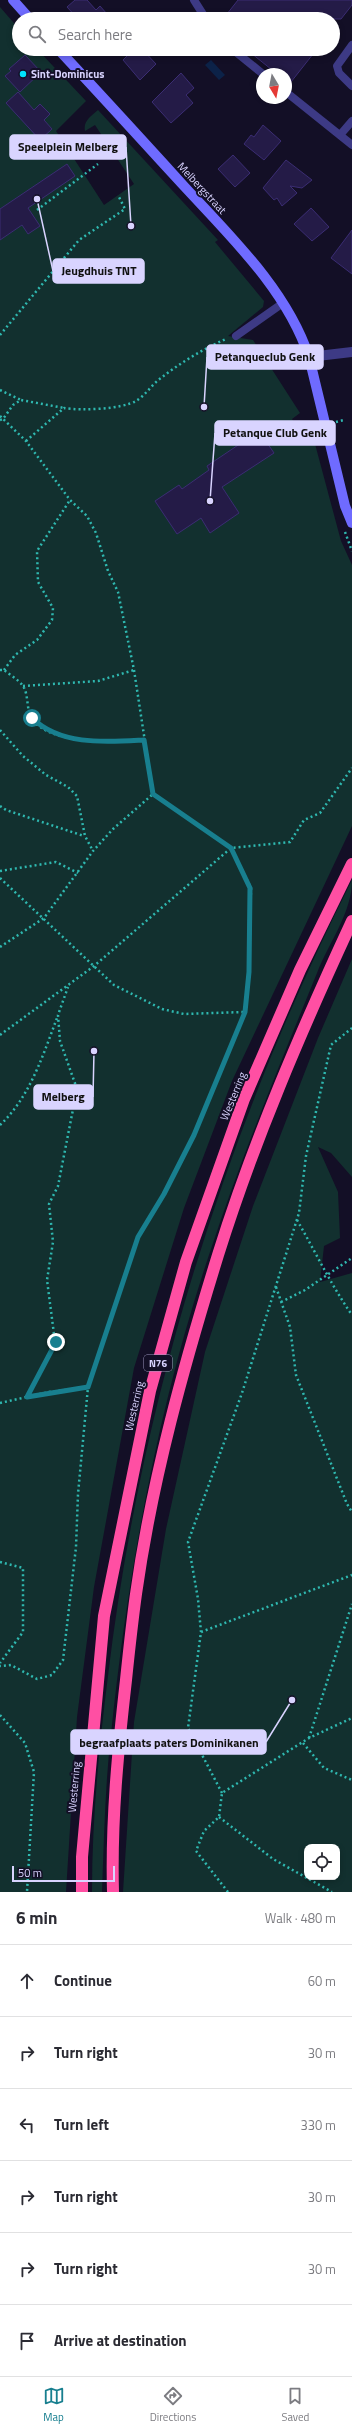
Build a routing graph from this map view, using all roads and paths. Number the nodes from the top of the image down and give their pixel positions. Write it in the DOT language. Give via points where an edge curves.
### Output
graph roads {
  1 [pos="13,0"];
  2 [pos="194,0"];
  3 [pos="24,12"];
  4 [pos="202,12"];
  5 [pos="352,45"];
  6 [pos="64,56"];
  7 [pos="241,56"];
  8 [pos="256,68"];
  9 [pos="352,86"];
  10 [pos="292,97"];
  11 [pos="352,121"];
  12 [pos="340,135"];
  13 [pos="352,145"];
  14 [pos="98,164"];
  15 [pos="118,195"];
  16 [pos="37,210"];
  17 [pos="283,303"];
  18 [pos="0,335"];
  19 [pos="236,336"];
  20 [pos="352,352"];
  21 [pos="309,357"];
  22 [pos="0,390"];
  23 [pos="21,400"];
  24 [pos="64,408"];
  25 [pos="0,416"];
  26 [pos="2,420"];
  27 [pos="344,420"];
  28 [pos="335,422"];
  29 [pos="311,426"];
  30 [pos="301,431"];
  31 [pos="26,440"];
  32 [pos="70,500"];
  33 [pos="352,523"];
  34 [pos="0,670"];
  35 [pos="4,670"];
  36 [pos="134,670"];
  37 [pos="23,686"];
  38 [pos="0,730"];
  39 [pos="144,740"];
  40 [pos="352,768"];
  41 [pos="153,794"];
  42 [pos="0,806"];
  43 [pos="85,836"];
  44 [pos="231,848"];
  45 [pos="93,851"];
  46 [pos="352,864"];
  47 [pos="0,872"];
  48 [pos="78,873"];
  49 [pos="0,878"];
  50 [pos="44,918"];
  51 [pos="352,921"];
  52 [pos="0,947"];
  53 [pos="94,966"];
  54 [pos="69,986"];
  55 [pos="245,1012"];
  56 [pos="58,1015"];
  57 [pos="352,1028"];
  58 [pos="0,1034"];
  59 [pos="0,1125"];
  60 [pos="297,1220"];
  61 [pos="352,1258"];
  62 [pos="328,1273"];
  63 [pos="276,1287"];
  64 [pos="281,1302"];
  65 [pos="352,1315"];
  66 [pos="88,1387"];
  67 [pos="27,1397"];
  68 [pos="0,1403"];
  69 [pos="352,1512"];
  70 [pos="0,1562"];
  71 [pos="352,1575"];
  72 [pos="352,1604"];
  73 [pos="201,1632"];
  74 [pos="0,1662"];
  75 [pos="0,1666"];
  76 [pos="0,1715"];
  77 [pos="352,1718"];
  78 [pos="309,1738"];
  79 [pos="303,1743"];
  80 [pos="352,1780"];
  81 [pos="222,1793"];
  82 [pos="219,1817"];
  83 [pos="27,1892"];
  84 [pos="82,1892"];
  85 [pos="113,1892"];
  86 [pos="228,1892"];
  87 [pos="332,1892"];
  1 -- 3 [label="street"];
  2 -- 4 [label="lane"];
  5 -- 9 [label="lane" via="337,66"];
  6 -- 17 [label="street, Melbergstraat" via="218,222"];
  7 -- 8 [label="lane"];
  10 -- 12 [label="lane"];
  11 -- 12 [label="lane"];
  12 -- 13 [label="lane"];
  14 -- 16 [label="path"];
  15 -- 18 [label="path" via="125,209 79,240"];
  17 -- 19 [label="lane"];
  17 -- 21 [label="street, Melbergstraat" via="304,342"];
  19 -- 24 [label="path" via="210,346 161,377 136,401 98,409"];
  20 -- 21 [label="street"];
  21 -- 33 [label="street, Melbergstraat" via="345,506"];
  22 -- 23 [label="path"];
  23 -- 24 [label="path"];
  23 -- 26 [label="path" via="13,405"];
  24 -- 31 [label="path"];
  25 -- 26 [label="path"];
  26 -- 31 [label="path"];
  27 -- 28 [label="path"];
  29 -- 30 [label="path"];
  31 -- 32 [label="path"];
  32 -- 35 [label="path" via="37,552 38,582 53,608 52,620 37,640 15,655"];
  32 -- 36 [label="path" via="87,516 118,592"];
  34 -- 35 [label="path"];
  35 -- 37 [label="path"];
  36 -- 37 [label="path" via="98,681"];
  36 -- 39 [label="path"];
  37 -- 39 [label="path" via="32,718 43,729 75,739 107,742"];
  38 -- 43 [label="path" via="22,756 77,796"];
  39 -- 41 [label="path"];
  40 -- 44 [label="path" via="320,813 304,820 290,842"];
  41 -- 44 [label="path"];
  41 -- 45 [label="path" via="113,829"];
  42 -- 43 [label="path"];
  43 -- 45 [label="path"];
  44 -- 53 [label="path"];
  44 -- 55 [label="path" via="250,888 249,972"];
  45 -- 48 [label="path"];
  46 -- 84 [label="highway, Westerring / N76" via="300,970 244,1099 186,1262 150,1391 104,1616 82,1849"];
  47 -- 48 [label="path" via="56,862"];
  48 -- 50 [label="path"];
  49 -- 50 [label="path"];
  50 -- 52 [label="path"];
  50 -- 53 [label="path"];
  51 -- 85 [label="highway, N76" via="273,1102 219,1253 179,1391 136,1593 120,1730 112,1846"];
  53 -- 54 [label="path"];
  53 -- 55 [label="path" via="114,985 162,1009 184,1014"];
  54 -- 56 [label="path"];
  54 -- 58 [label="path"];
  55 -- 66 [label="path" via="194,1135 164,1194 138,1237"];
  56 -- 59 [label="path" via="36,1075 7,1119"];
  56 -- 67 [label="path" via="60,1040 77,1089 58,1186 49,1204 53,1242 47,1280 56,1342"];
  57 -- 60 [label="path" via="331,1045 306,1156"];
  60 -- 62 [label="path"];
  60 -- 63 [label="path"];
  61 -- 62 [label="path"];
  62 -- 64 [label="path" via="305,1290"];
  62 -- 65 [label="path" via="337,1294"];
  63 -- 64 [label="path"];
  63 -- 73 [label="path" via="242,1393 188,1542"];
  64 -- 69 [label="path" via="290,1327 296,1374"];
  66 -- 67 [label="path"];
  66 -- 75 [label="path" via="76,1547 63,1660 52,1675 37,1679 11,1665"];
  67 -- 68 [label="path"];
  70 -- 74 [label="path" via="22,1568 23,1599 23,1632"];
  71 -- 73 [label="path"];
  72 -- 78 [label="path"];
  73 -- 81 [label="path" via="188,1728"];
  76 -- 83 [label="path" via="25,1743 34,1772"];
  77 -- 78 [label="path"];
  78 -- 79 [label="path"];
  79 -- 80 [label="path" via="324,1768"];
  79 -- 81 [label="path"];
  81 -- 82 [label="path"];
  82 -- 86 [label="path" via="204,1831 196,1851"];
  82 -- 87 [label="path" via="274,1859"];
}
